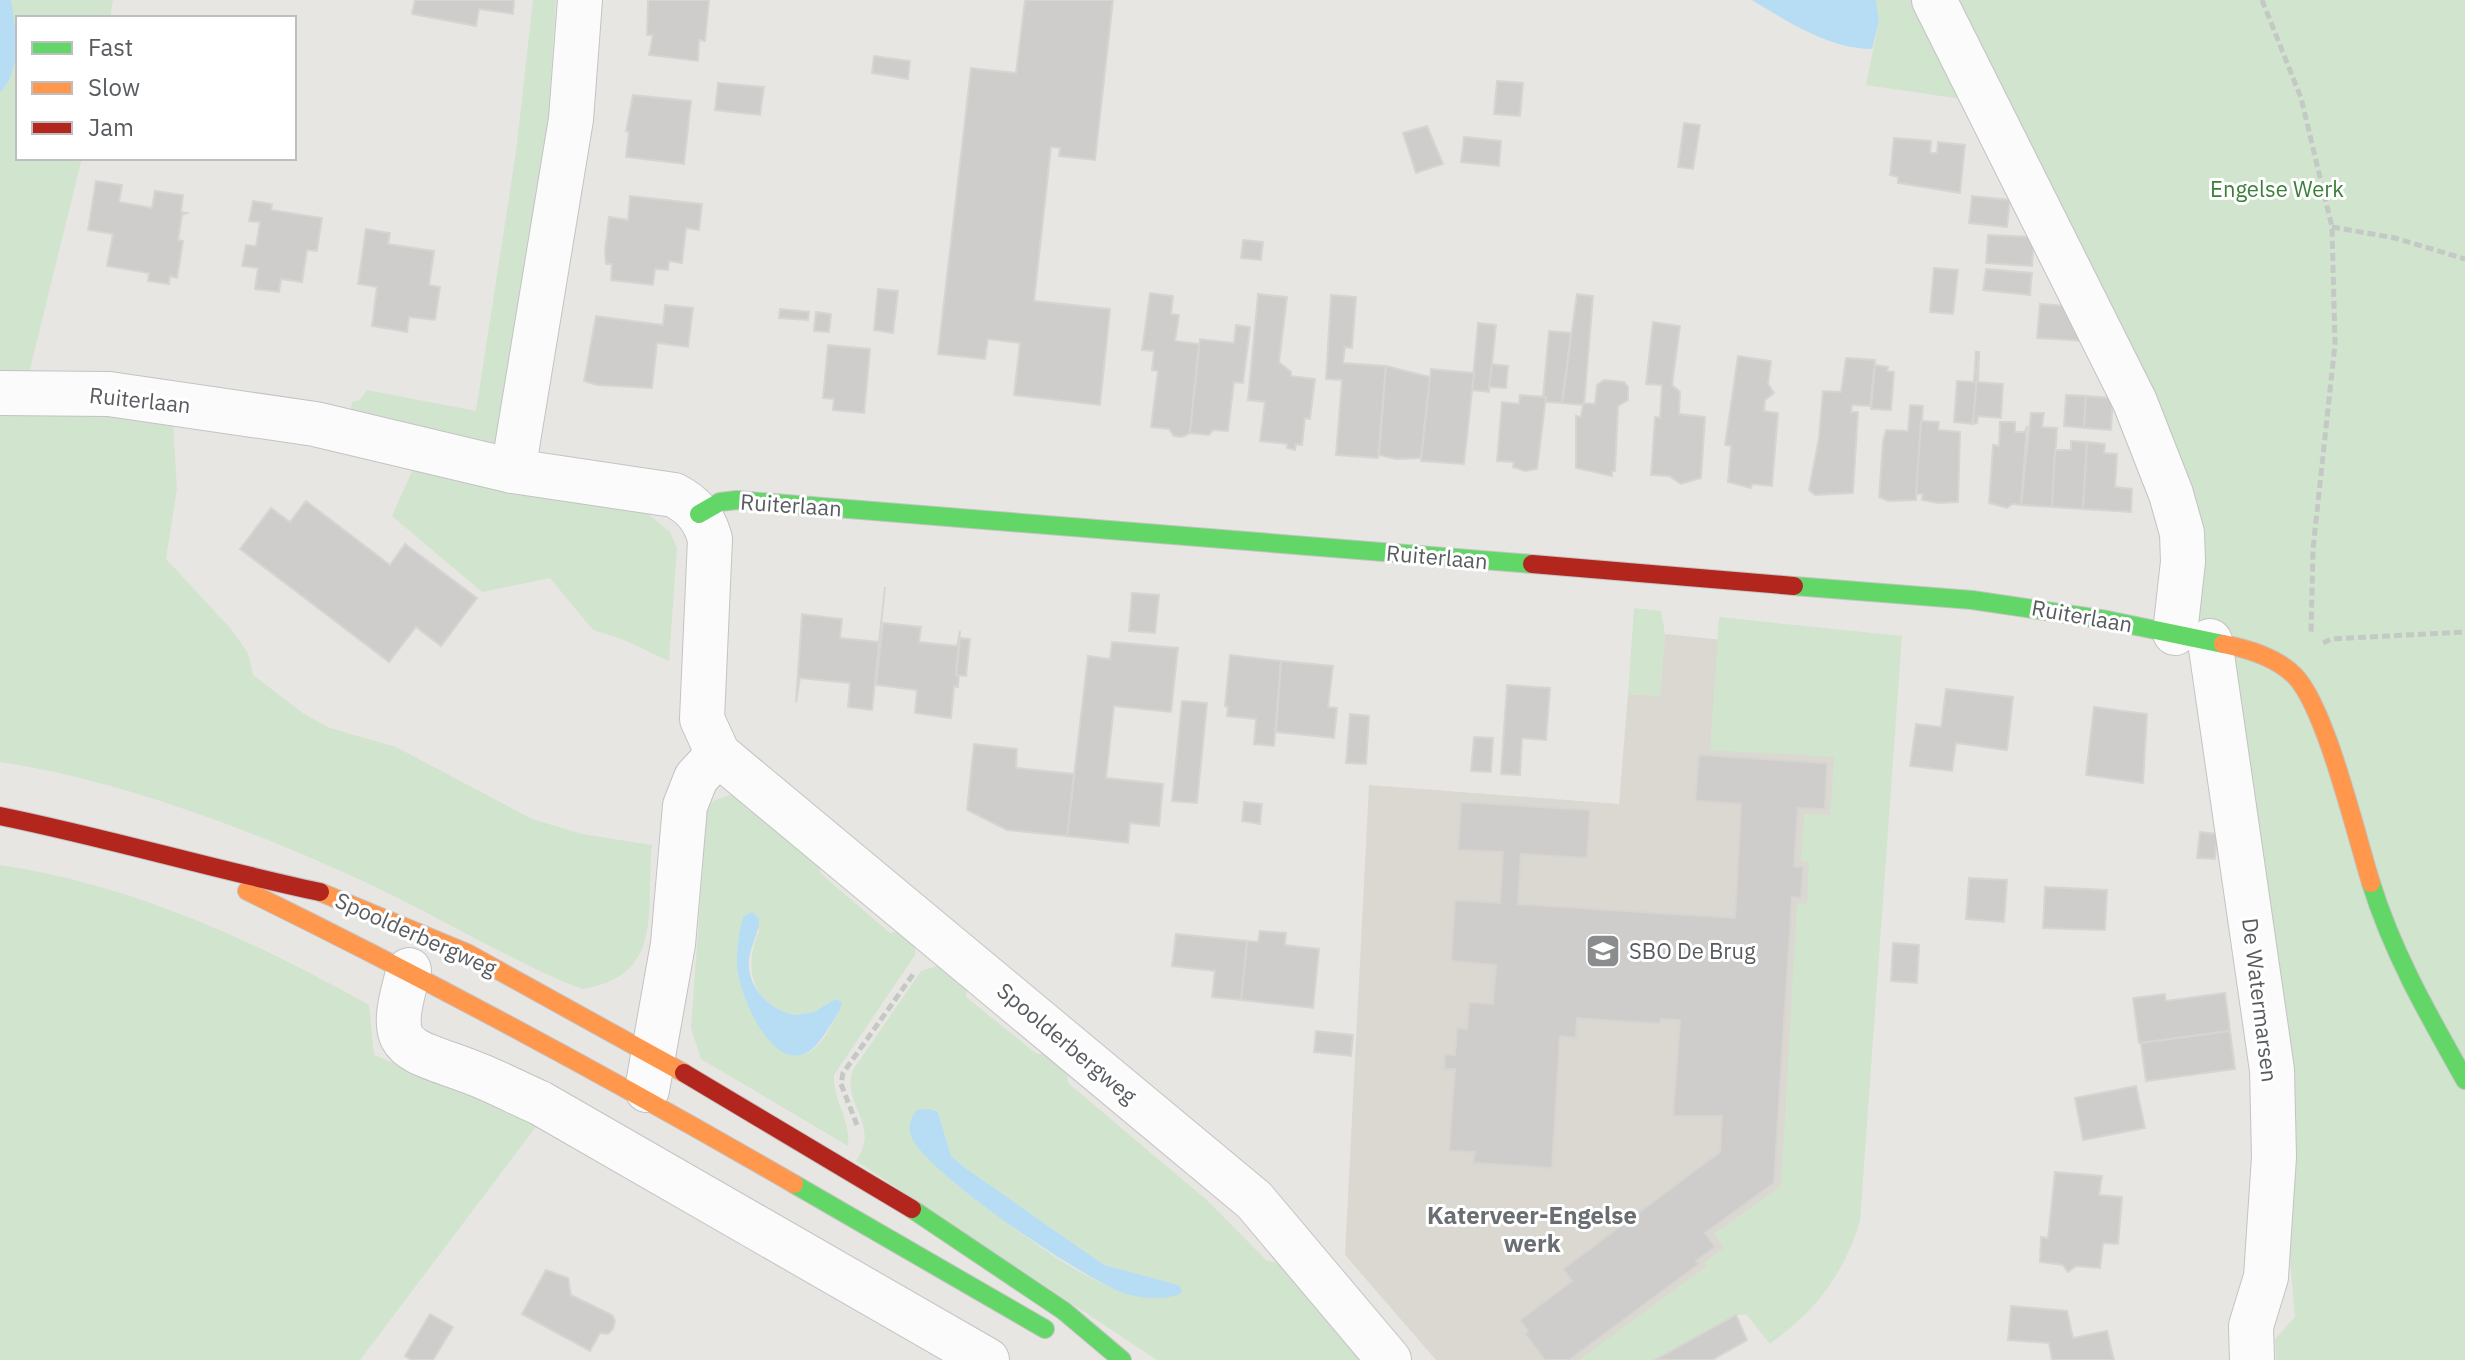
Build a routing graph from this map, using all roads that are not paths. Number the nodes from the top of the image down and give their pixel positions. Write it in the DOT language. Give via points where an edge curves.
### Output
graph roads {
  1 [pos="580,0"];
  2 [pos="1934,0"];
  3 [pos="0,393"];
  4 [pos="513,471"];
  5 [pos="699,514"];
  6 [pos="2193,637"];
  7 [pos="718,754"];
  8 [pos="0,816"];
  9 [pos="207,868"];
  10 [pos="409,970"];
  11 [pos="655,1056"];
  12 [pos="2465,1080"];
  13 [pos="645,1098"];
  14 [pos="987,1360"];
  15 [pos="1109,1360"];
  16 [pos="1122,1360"];
  17 [pos="1389,1360"];
  18 [pos="2252,1360"];
  1 -- 4 [label="street" via="571,119"];
  2 -- 6 [label="street" via="2135,402 2167,482 2183,548"];
  3 -- 4 [label="street, Ruiterlaan" via="109,394 315,424"];
  4 -- 5 [label="street, Ruiterlaan" via="674,495"];
  5 -- 6 [label="main road, Ruiterlaan" via="720,502 737,500 1972,600"];
  5 -- 7 [label="street, Spoolderbergweg" via="706,524 711,558 704,729"];
  6 -- 12 [label="main road, Ruiterlaan" via="2255,650 2275,660 2314,701 2381,916 2416,994"];
  6 -- 18 [label="street, De Watermarsen" via="2272,1070 2274,1157 2266,1277 2251,1326"];
  7 -- 11 [label="street" via="696,778 685,806 673,944"];
  7 -- 17 [label="street, Spoolderbergweg" via="1254,1200"];
  8 -- 9 [label="main road, Spoolderbergweg" via="95,835"];
  9 -- 10 [label="main road, Spoolderbergweg" via="280,910"];
  9 -- 11 [label="main road, Spoolderbergweg" via="328,894 467,953"];
  10 -- 13 [label="main road, Spoolderbergweg"];
  10 -- 14 [label="street, Spoolderbergweg" via="397,1023 415,1053 540,1103"];
  11 -- 13 [label="street"];
  11 -- 16 [label="main road, Spoolderbergweg" via="990,1259"];
  13 -- 15 [label="main road, Spoolderbergweg" via="1073,1345"];
}
